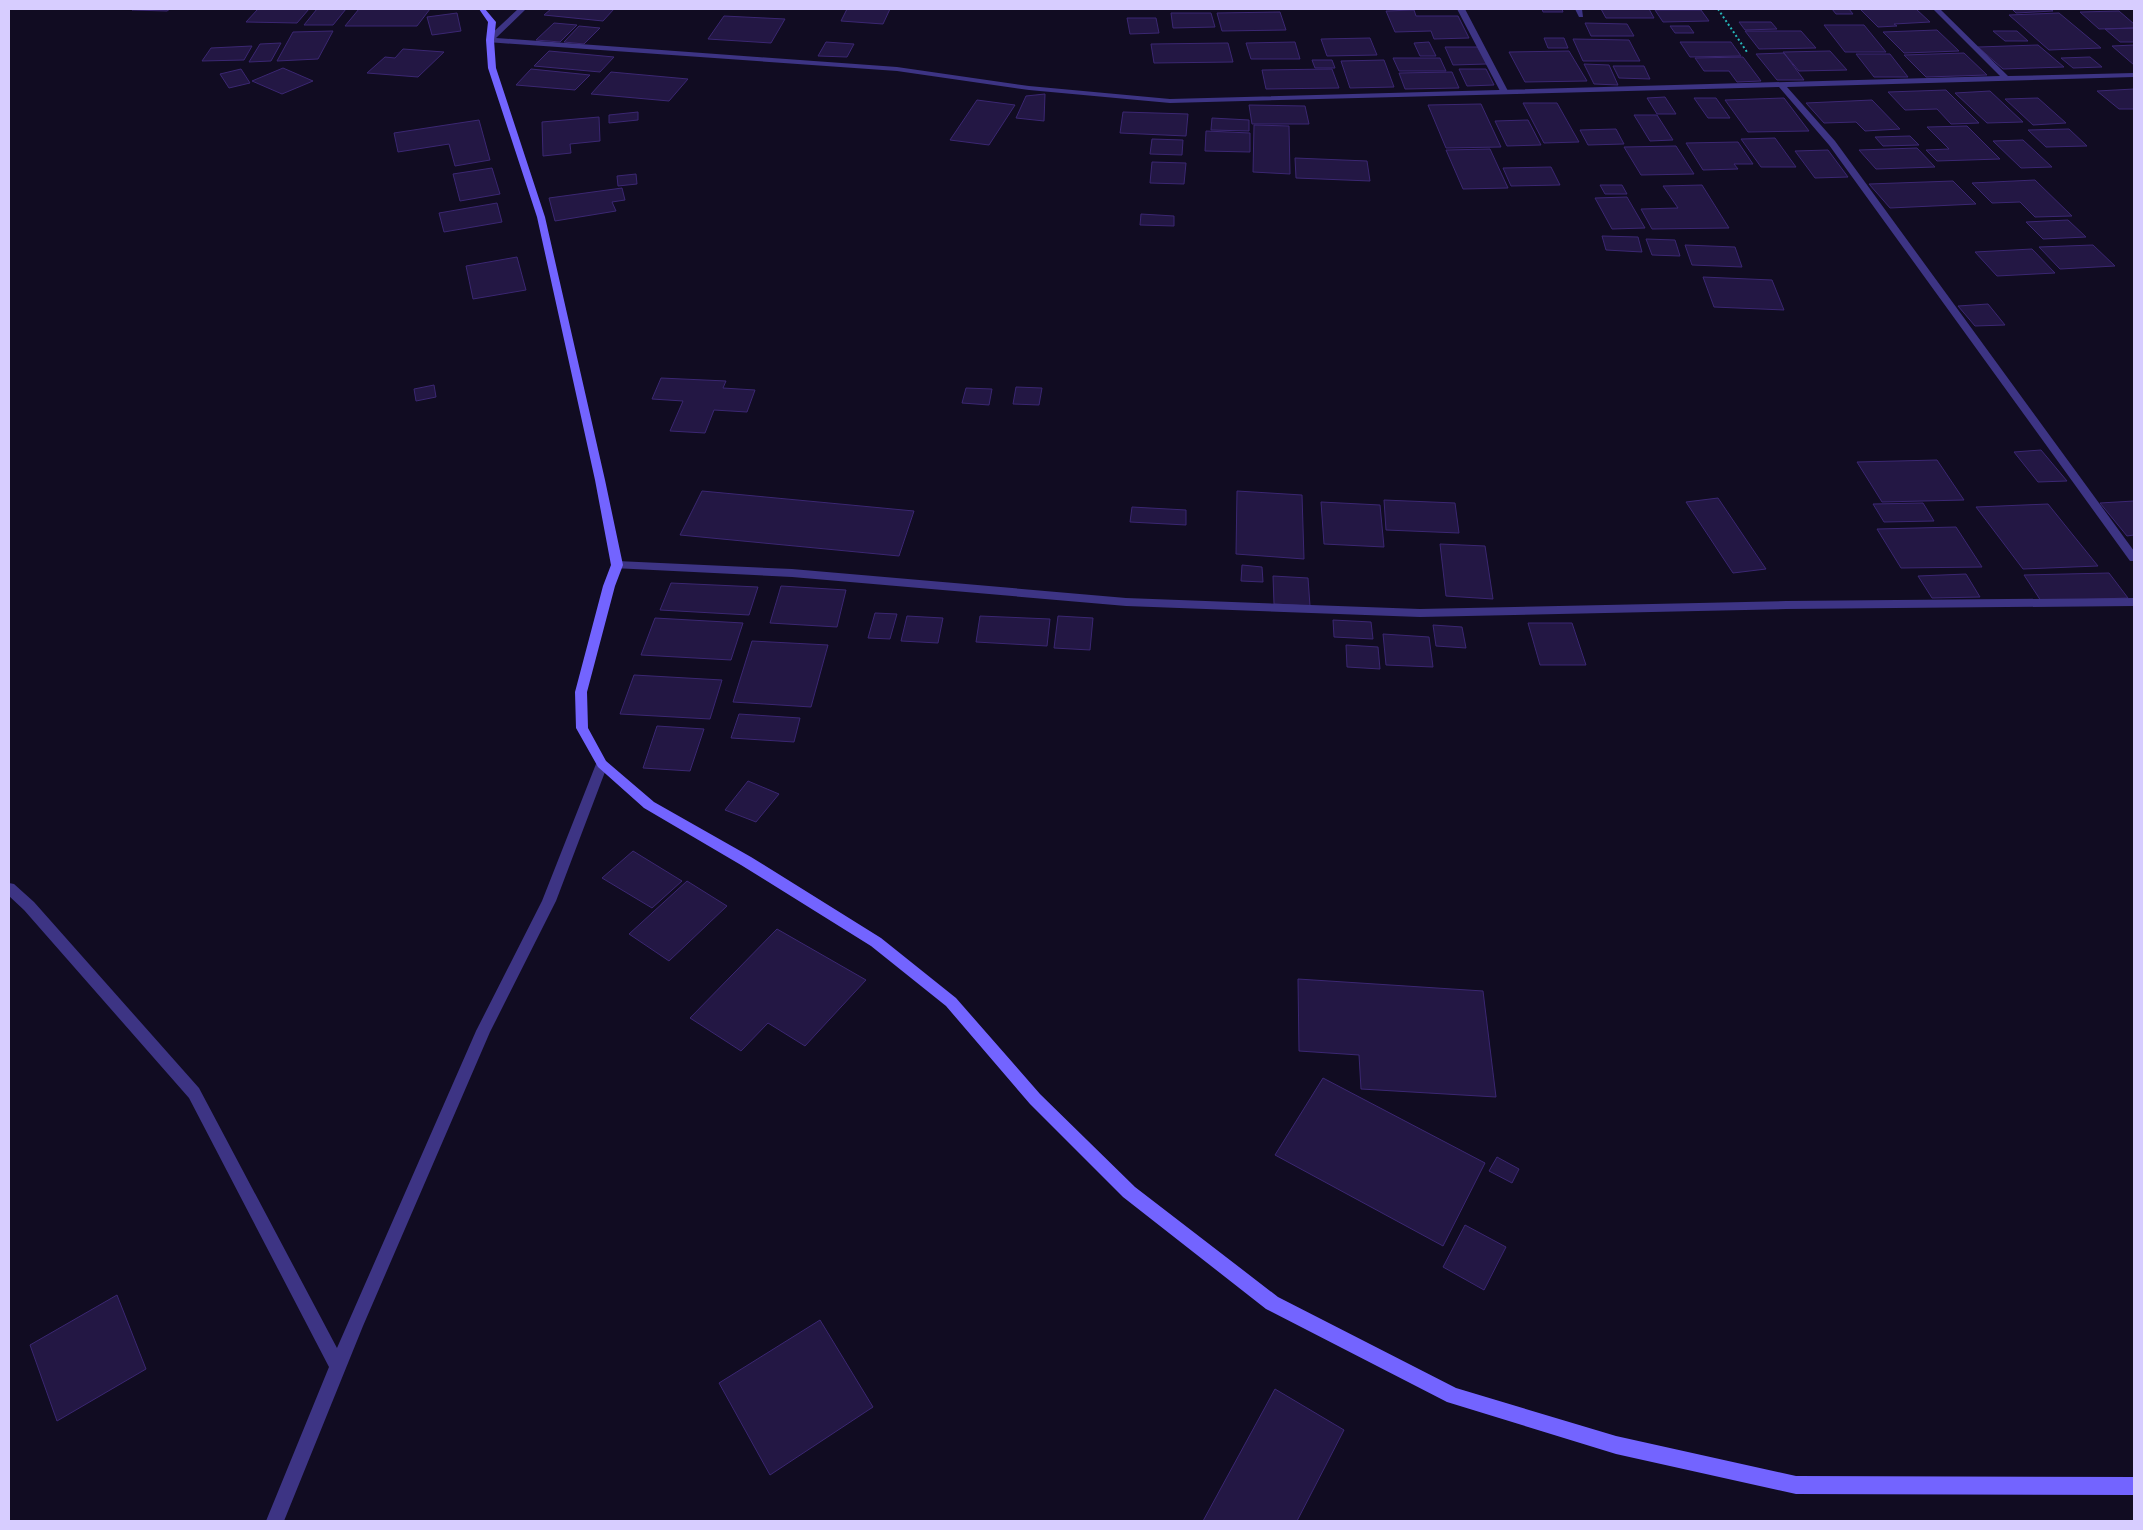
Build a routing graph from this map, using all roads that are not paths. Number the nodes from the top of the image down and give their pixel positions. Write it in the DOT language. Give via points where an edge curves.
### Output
graph roads {
  1 [pos="482,9"];
  2 [pos="522,9"];
  3 [pos="1461,9"];
  4 [pos="1936,9"];
  5 [pos="490,40"];
  6 [pos="2134,74"];
  7 [pos="2006,78"];
  8 [pos="1781,85"];
  9 [pos="1504,91"];
  10 [pos="2134,558"];
  11 [pos="617,564"];
  12 [pos="2134,602"];
  13 [pos="602,764"];
  14 [pos="9,888"];
  15 [pos="338,1366"];
  16 [pos="2134,1486"];
  17 [pos="275,1521"];
  1 -- 5 [label="street" via="492,22"];
  2 -- 5 [label="street"];
  3 -- 9 [label="street"];
  4 -- 7 [label="street"];
  5 -- 9 [label="street" via="897,69 1029,88 1170,101"];
  5 -- 11 [label="street" via="492,68 540,218"];
  6 -- 7 [label="street"];
  7 -- 8 [label="street"];
  8 -- 9 [label="street"];
  8 -- 10 [label="street" via="1832,143"];
  11 -- 12 [label="street" via="792,573 1126,602 1420,613 1776,605"];
  11 -- 13 [label="street" via="581,692 582,728"];
  13 -- 15 [label="street" via="549,901 483,1030"];
  13 -- 16 [label="street" via="649,805 876,942 951,1002 1035,1099 1130,1192 1272,1303 1453,1396 1616,1445 1796,1485"];
  14 -- 15 [label="street" via="29,906 194,1093"];
  15 -- 17 [label="street"];
}
